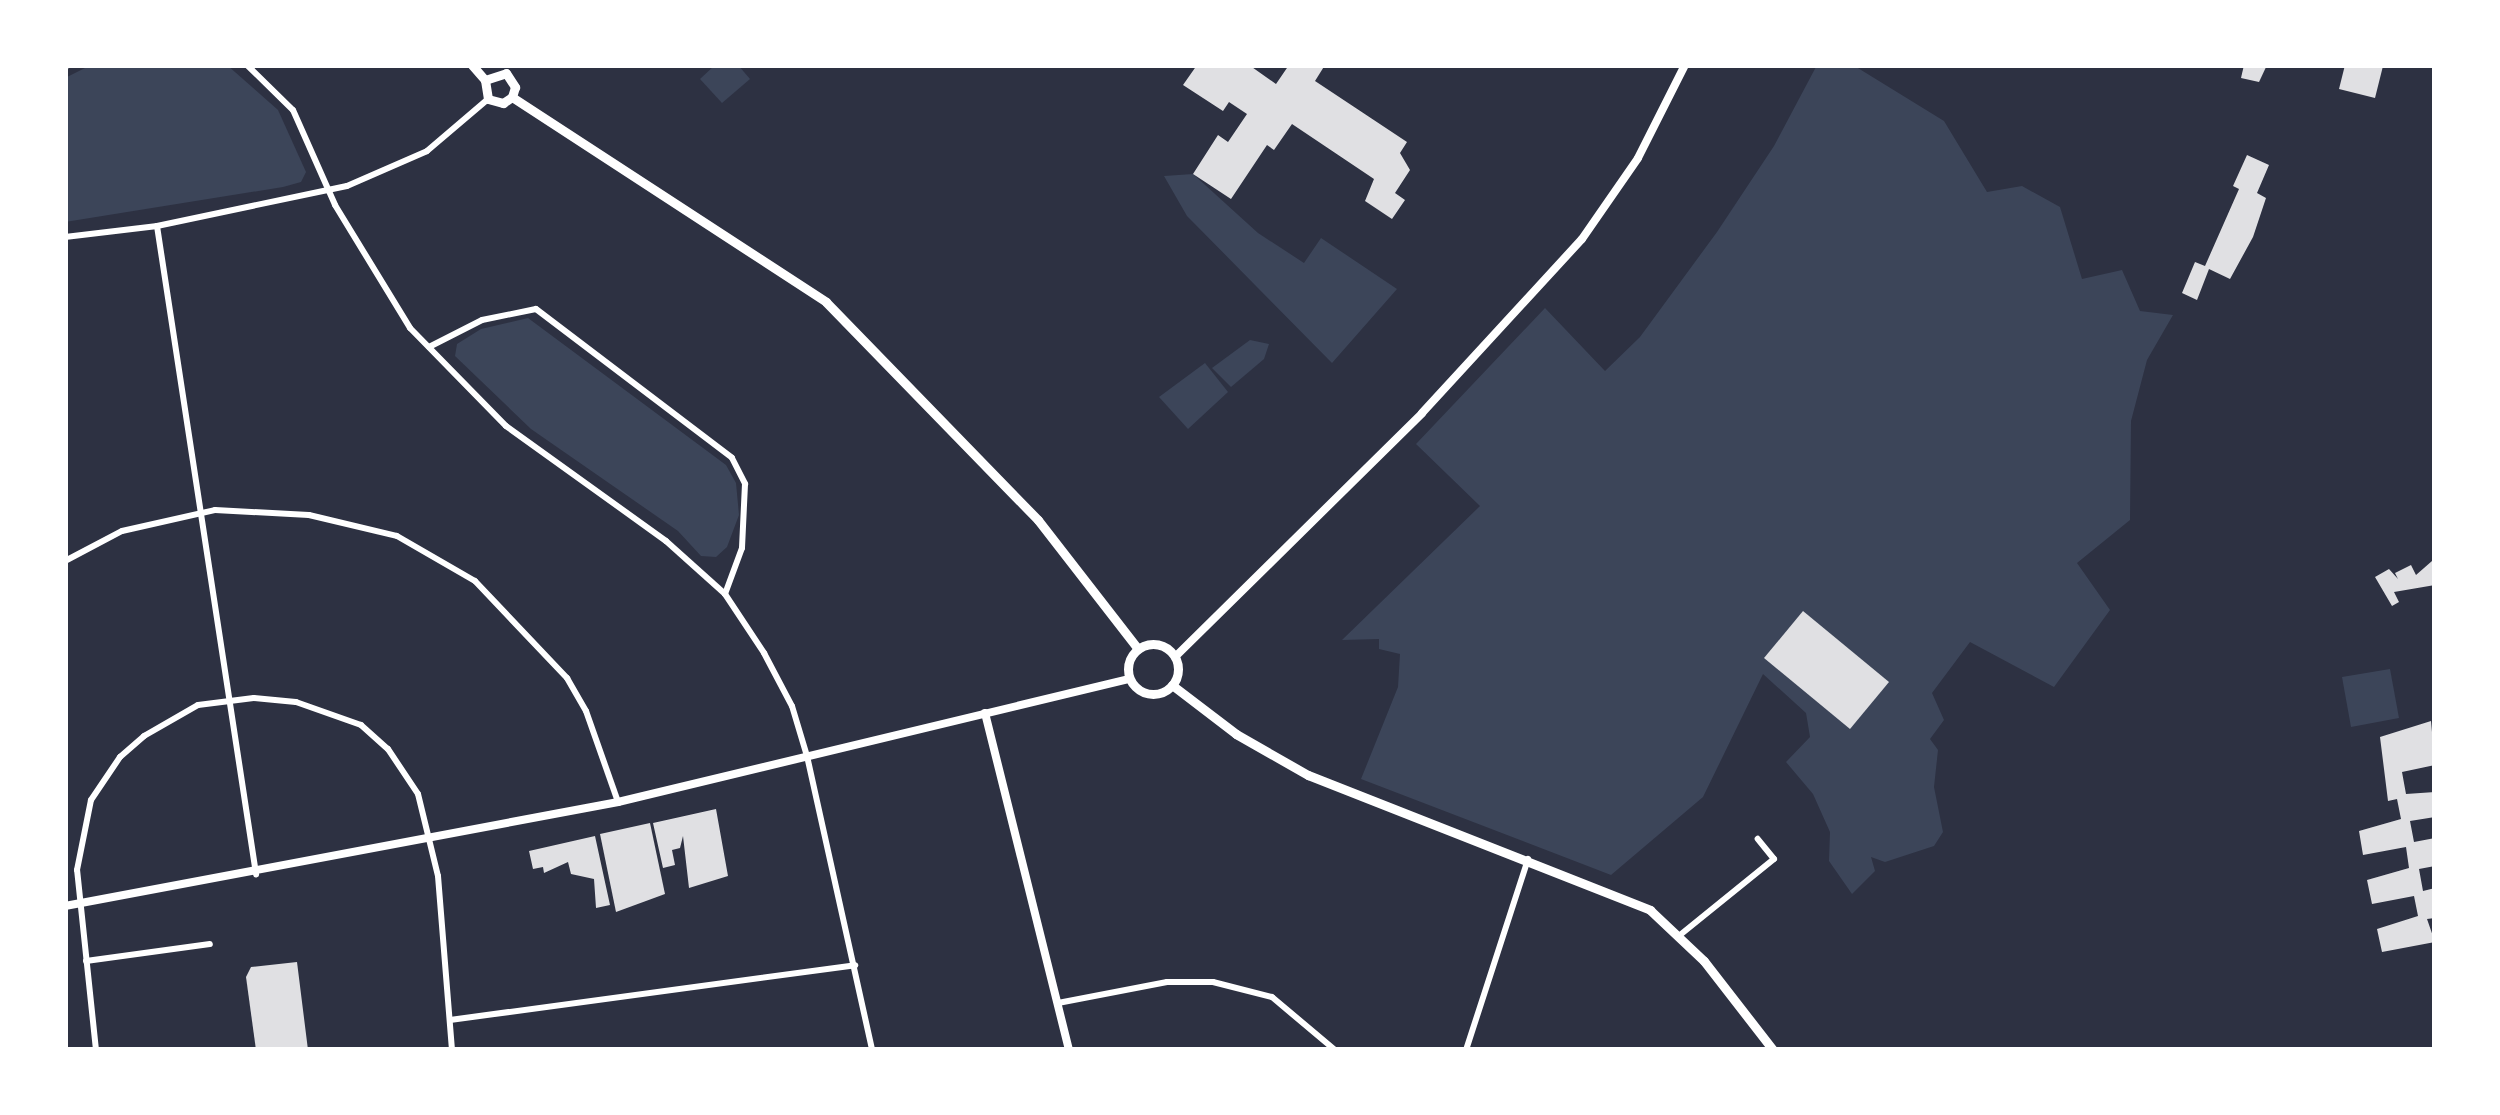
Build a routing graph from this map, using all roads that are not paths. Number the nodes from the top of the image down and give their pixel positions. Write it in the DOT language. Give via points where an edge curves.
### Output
graph roads {
  1 [pos="247,65"];
  2 [pos="472,65"];
  3 [pos="1685,65"];
  4 [pos="485,80"];
  5 [pos="512,98"];
  6 [pos="488,99"];
  7 [pos="328,188"];
  8 [pos="157,226"];
  9 [pos="65,237"];
  10 [pos="428,348"];
  11 [pos="200,513"];
  12 [pos="65,561"];
  13 [pos="724,594"];
  14 [pos="1138,649"];
  15 [pos="1175,657"];
  16 [pos="1129,679"];
  17 [pos="1172,685"];
  18 [pos="228,700"];
  19 [pos="984,712"];
  20 [pos="807,756"];
  21 [pos="618,802"];
  22 [pos="431,839"];
  23 [pos="1758,839"];
  24 [pos="1529,858"];
  25 [pos="256,874"];
  26 [pos="80,904"];
  27 [pos="65,906"];
  28 [pos="1680,935"];
  29 [pos="210,944"];
  30 [pos="86,961"];
  31 [pos="856,965"];
  32 [pos="1058,1003"];
  33 [pos="450,1020"];
  34 [pos="96,1050"];
  35 [pos="452,1050"];
  36 [pos="872,1050"];
  37 [pos="1069,1050"];
  38 [pos="1335,1050"];
  39 [pos="1466,1050"];
  40 [pos="1773,1050"];
  1 -- 7 [label="street" via="293,110"];
  2 -- 4 [label="main road"];
  3 -- 15 [label="street" via="1638,158 1582,239 1446,388"];
  4 -- 5 [label="main road" via="506,74 515,87"];
  4 -- 6 [label="main road"];
  5 -- 6 [label="main road" via="502,104"];
  5 -- 14 [label="main road" via="826,302 1038,520"];
  6 -- 7 [label="street" via="427,150"];
  7 -- 8 [label="street"];
  7 -- 10 [label="street"];
  8 -- 9 [label="street"];
  8 -- 11 [label="street"];
  10 -- 13 [label="street" via="506,426 666,540"];
  10 -- 13 [label="street" via="482,320 536,309 732,458 745,484 742,548"];
  11 -- 12 [label="street" via="122,531"];
  11 -- 18 [label="street"];
  11 -- 21 [label="street" via="253,511 347,522 397,536 475,582 567,678 586,711"];
  13 -- 20 [label="street" via="781,681"];
  14 -- 15 [label="main road" via="1154,644"];
  14 -- 16 [label="main road"];
  15 -- 17 [label="main road"];
  16 -- 17 [label="main road" via="1149,694"];
  16 -- 19 [label="street"];
  17 -- 24 [label="main road" via="1236,734 1308,774"];
  18 -- 22 [label="street" via="296,702 361,726 408,777"];
  18 -- 25 [label="street"];
  18 -- 26 [label="street" via="198,705 158,728 103,777 81,828"];
  19 -- 20 [label="street"];
  19 -- 32 [label="street"];
  20 -- 21 [label="street"];
  20 -- 31 [label="street"];
  21 -- 22 [label="street"];
  22 -- 25 [label="street"];
  22 -- 33 [label="street"];
  23 -- 28 [label="street" via="1774,860"];
  24 -- 28 [label="main road" via="1610,890"];
  24 -- 39 [label="street"];
  25 -- 26 [label="street"];
  26 -- 27 [label="street"];
  26 -- 30 [label="street"];
  28 -- 40 [label="main road"];
  29 -- 30 [label="street"];
  30 -- 34 [label="street"];
  31 -- 33 [label="street"];
  31 -- 36 [label="street"];
  32 -- 37 [label="street"];
  32 -- 38 [label="street" via="1167,982 1213,982 1272,997"];
  33 -- 35 [label="street"];
}
